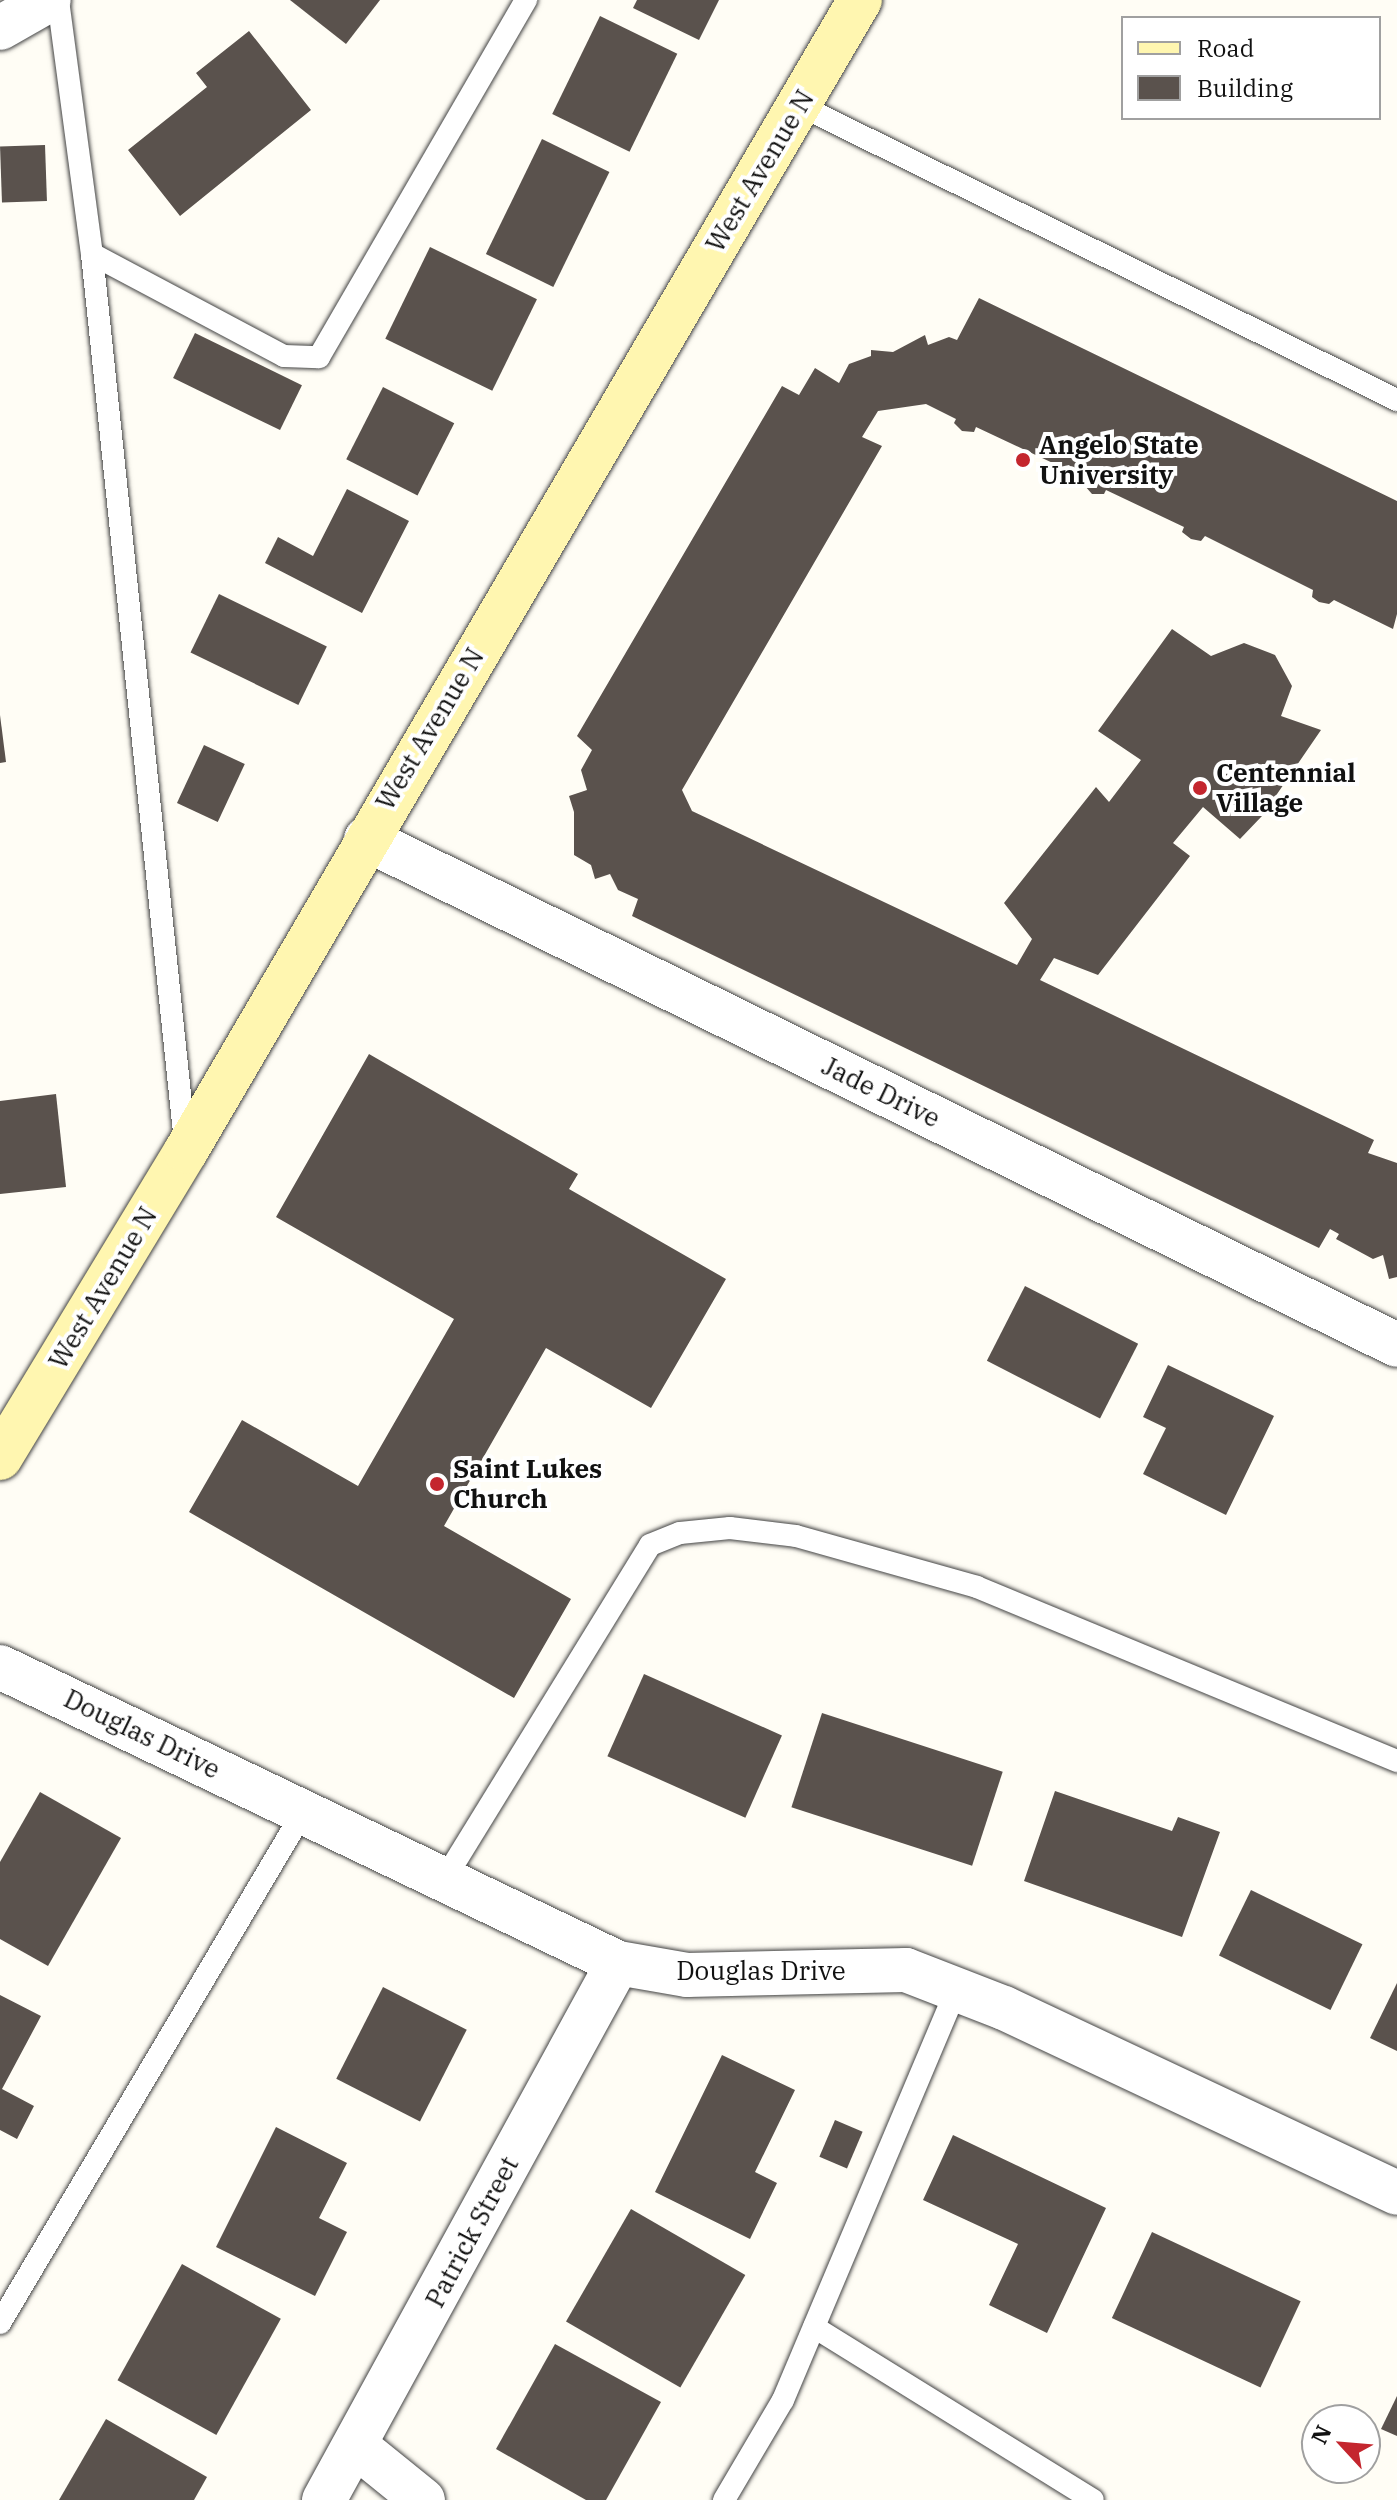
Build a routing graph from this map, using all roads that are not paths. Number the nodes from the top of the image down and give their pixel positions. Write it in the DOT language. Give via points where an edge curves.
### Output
graph roads {
  1 [pos="49,0"];
  2 [pos="58,0"];
  3 [pos="526,0"];
  4 [pos="860,0"];
  5 [pos="0,28"];
  6 [pos="799,105"];
  7 [pos="92,254"];
  8 [pos="1397,400"];
  9 [pos="366,839"];
  10 [pos="186,1151"];
  11 [pos="1397,1345"];
  12 [pos="0,1458"];
  13 [pos="0,1667"];
  14 [pos="1397,1761"];
  15 [pos="303,1812"];
  16 [pos="444,1880"];
  17 [pos="618,1963"];
  18 [pos="956,1990"];
  19 [pos="1397,2193"];
  20 [pos="0,2323"];
  21 [pos="814,2327"];
  22 [pos="356,2446"];
  23 [pos="324,2500"];
  24 [pos="423,2500"];
  25 [pos="724,2500"];
  26 [pos="1093,2500"];
  1 -- 5 [label="street"];
  2 -- 7 [label="lane"];
  3 -- 7 [label="lane" via="319,357 284,356"];
  4 -- 6 [label="main road, West Avenue N"];
  6 -- 8 [label="lane"];
  6 -- 9 [label="main road, West Avenue N"];
  7 -- 10 [label="lane"];
  9 -- 10 [label="main road, West Avenue N"];
  9 -- 11 [label="street, Jade Drive"];
  10 -- 12 [label="main road, West Avenue N"];
  13 -- 15 [label="street, Douglas Drive"];
  14 -- 16 [label="lane" via="977,1587 796,1536 730,1528 680,1533 650,1545"];
  15 -- 16 [label="street, Douglas Drive"];
  15 -- 20 [label="lane"];
  16 -- 17 [label="street, Douglas Drive"];
  17 -- 18 [label="street, Douglas Drive" via="687,1975 906,1970"];
  17 -- 22 [label="street, Patrick Street"];
  18 -- 19 [label="street, Douglas Drive"];
  18 -- 21 [label="lane"];
  21 -- 25 [label="lane" via="783,2400"];
  21 -- 26 [label="lane"];
  22 -- 23 [label="street, Patrick Street"];
  22 -- 24 [label="street"];
}
